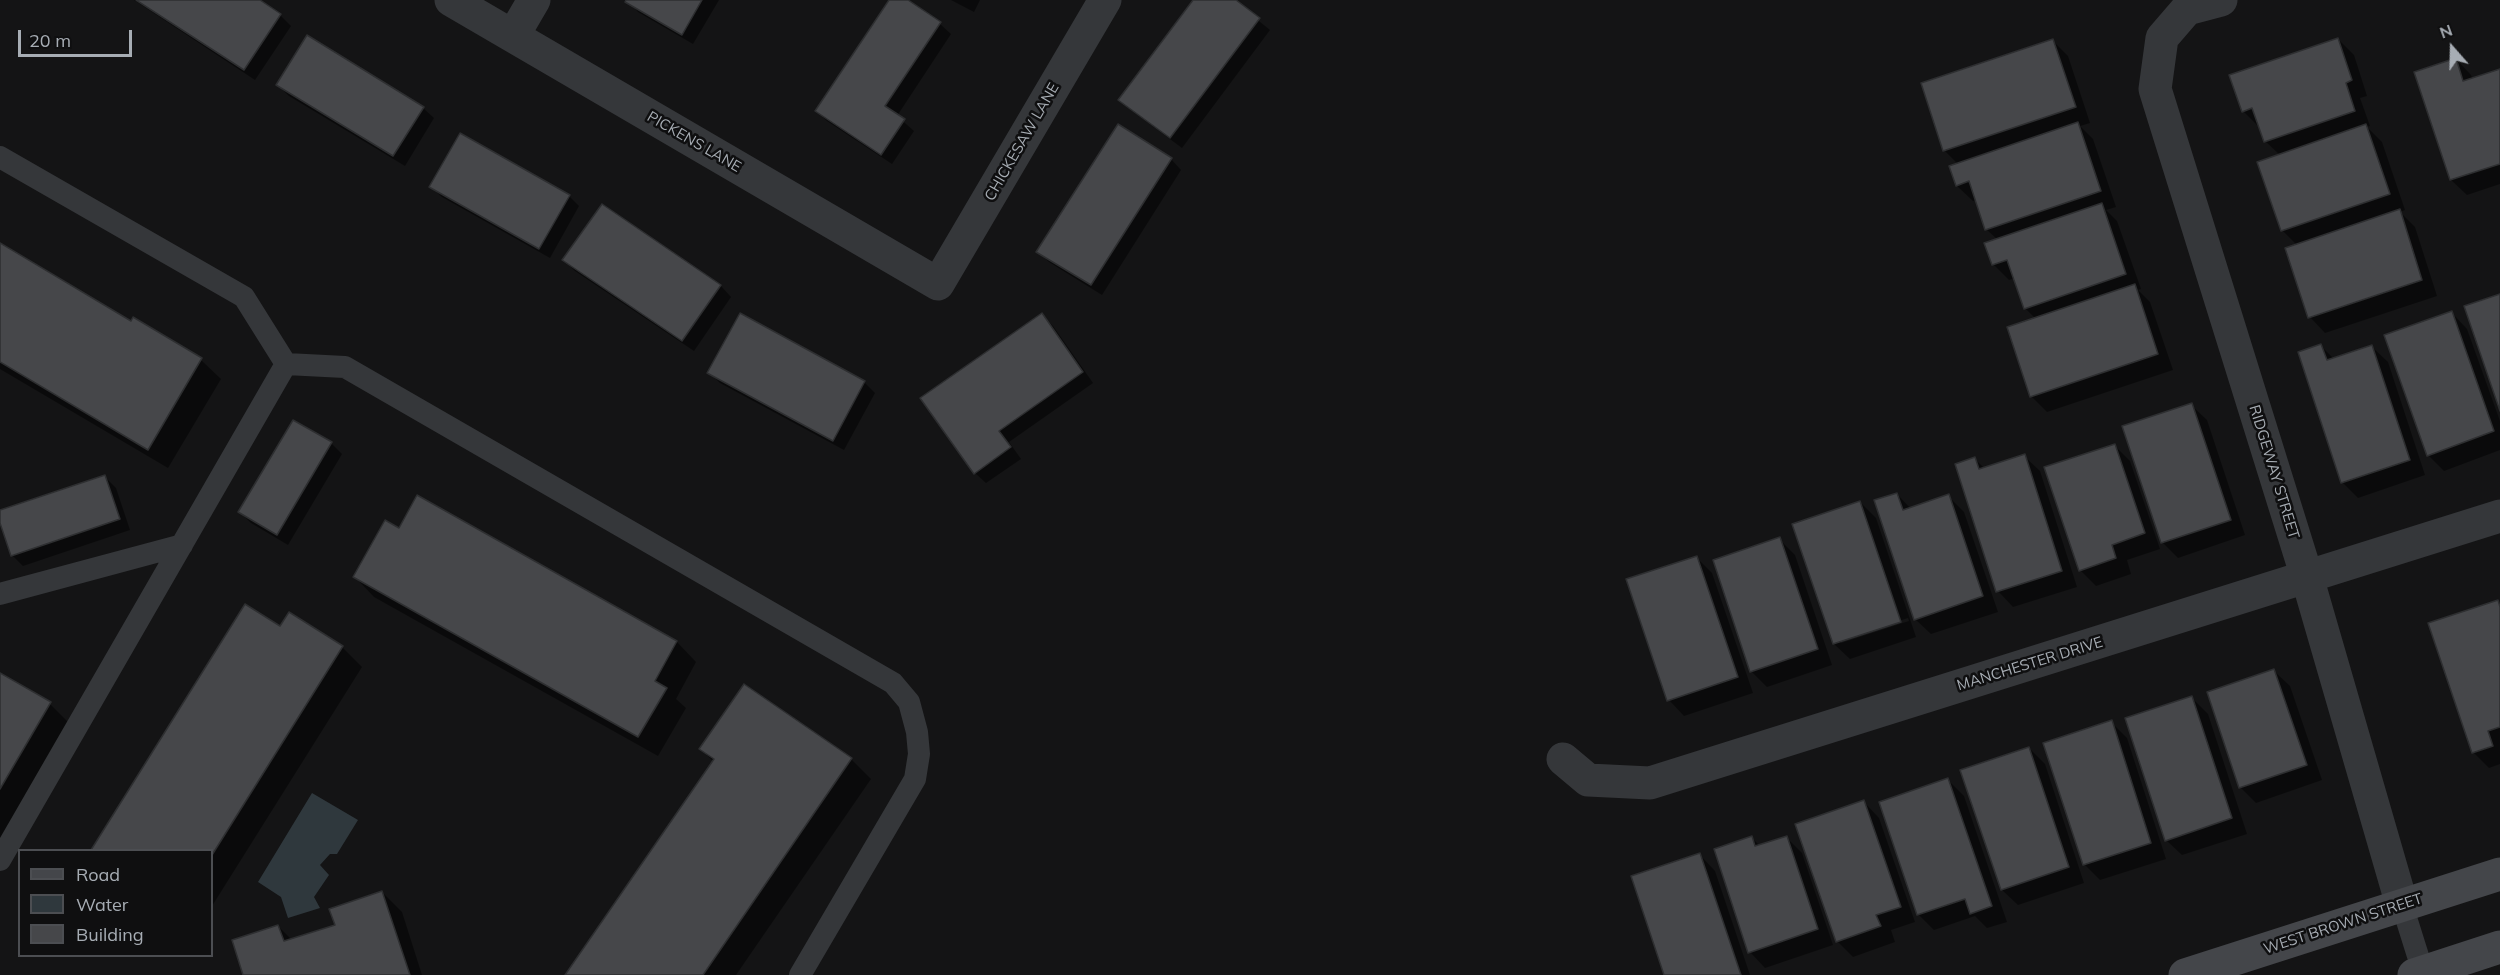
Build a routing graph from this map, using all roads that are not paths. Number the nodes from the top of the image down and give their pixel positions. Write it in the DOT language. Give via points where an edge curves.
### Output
graph roads {
  1 [pos="451,0"];
  2 [pos="534,0"];
  3 [pos="1105,0"];
  4 [pos="2221,0"];
  5 [pos="513,36"];
  6 [pos="0,157"];
  7 [pos="938,284"];
  8 [pos="286,364"];
  9 [pos="2500,516"];
  10 [pos="182,545"];
  11 [pos="2307,577"];
  12 [pos="0,594"];
  13 [pos="1563,759"];
  14 [pos="0,860"];
  15 [pos="2500,874"];
  16 [pos="2402,905"];
  17 [pos="2500,947"];
  18 [pos="2420,974"];
  19 [pos="800,975"];
  20 [pos="2186,975"];
  1 -- 5 [label="street, PICKENS LANE"];
  2 -- 5 [label="street"];
  3 -- 7 [label="street, CHICKESAW LANE"];
  4 -- 11 [label="street, RIDGEWAY STREET" via="2187,9 2162,38 2155,89"];
  5 -- 7 [label="street, PICKENS LANE"];
  6 -- 8 [label="lane" via="244,297"];
  8 -- 10 [label="lane"];
  8 -- 19 [label="lane" via="345,367 893,683 909,702 919,754 915,779"];
  9 -- 11 [label="street, MANCHESTER DRIVE"];
  10 -- 12 [label="lane"];
  10 -- 14 [label="lane"];
  11 -- 13 [label="street, MANCHESTER DRIVE" via="1650,783 1588,780"];
  11 -- 16 [label="street, RIDGEWAY STREET"];
  15 -- 16 [label="main road, WEST BROWN STREET"];
  16 -- 18 [label="lane"];
  16 -- 20 [label="main road, WEST BROWN STREET"];
  17 -- 18 [label="main road"];
}
